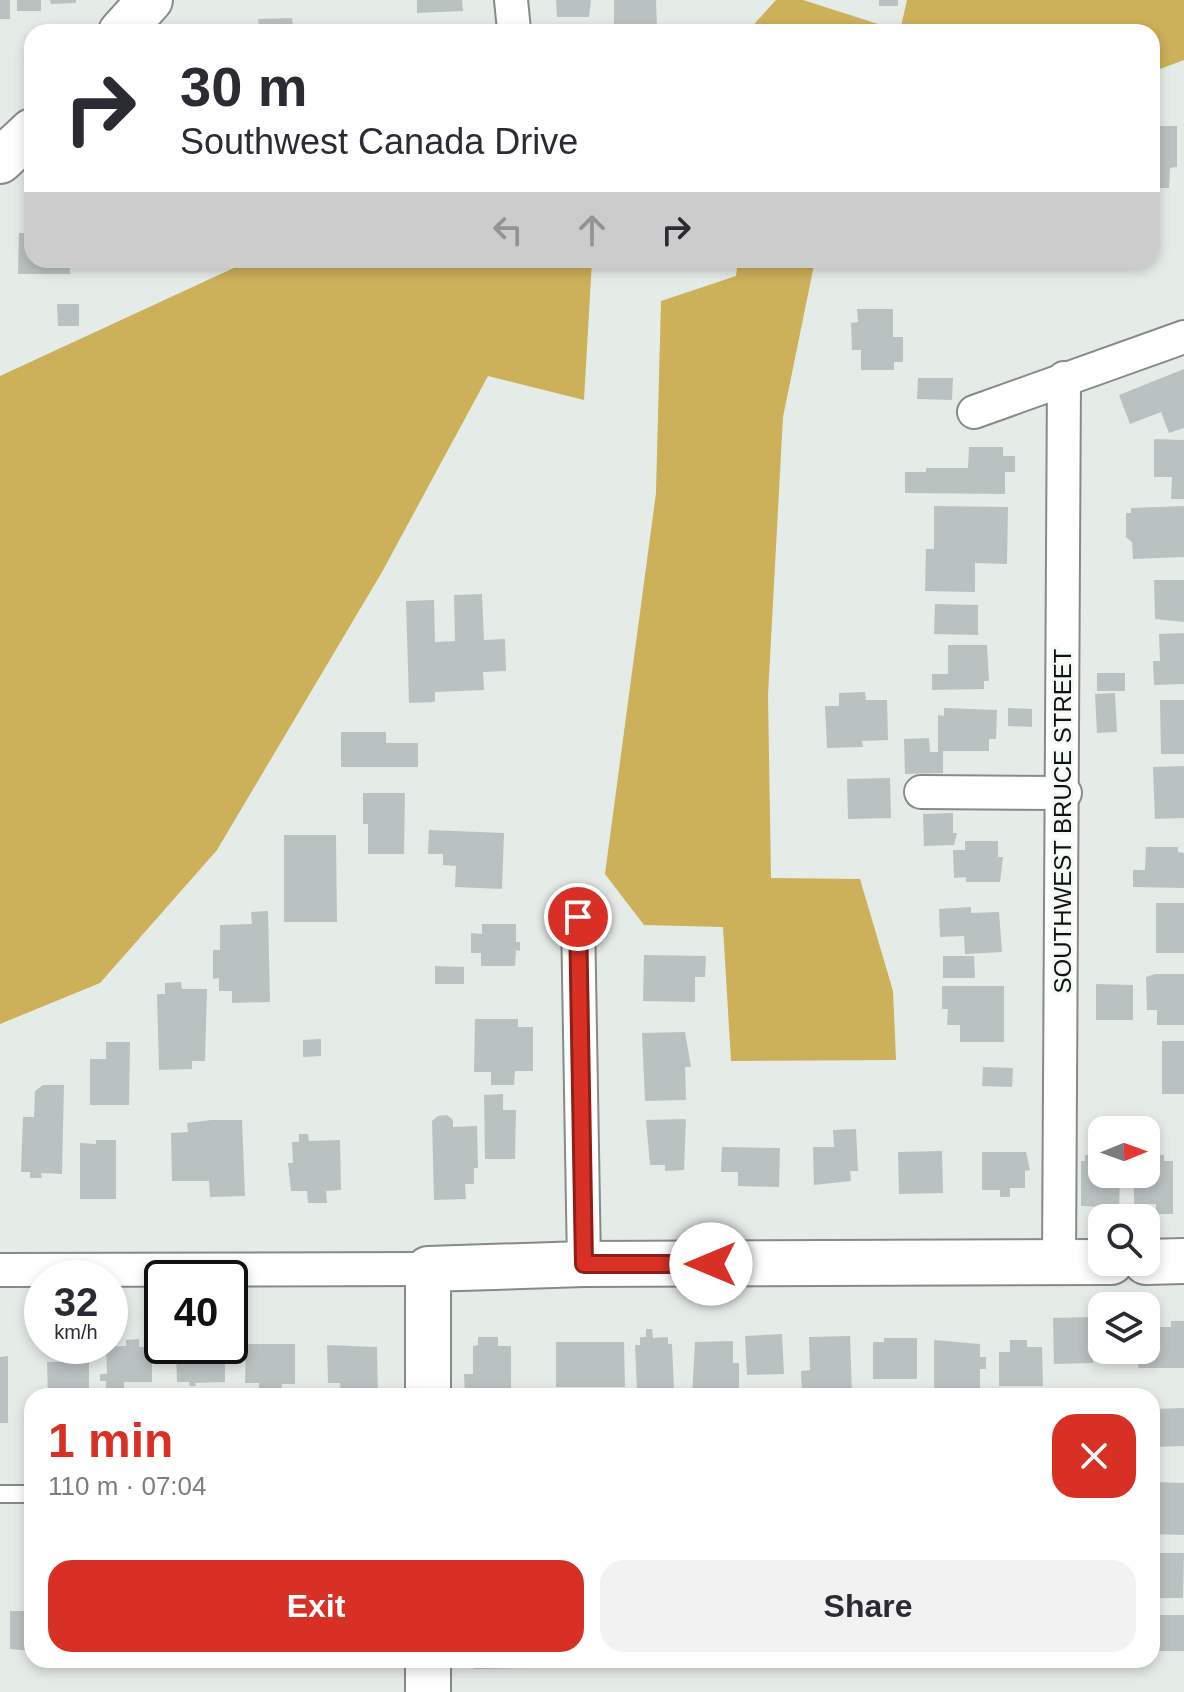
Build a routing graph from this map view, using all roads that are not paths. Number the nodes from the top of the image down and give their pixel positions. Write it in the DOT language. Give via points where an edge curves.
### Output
graph roads {
  1 [pos="150,0"];
  2 [pos="128,24"];
  3 [pos="24,138"];
  4 [pos="0,161"];
  5 [pos="1184,337"];
  6 [pos="1064,378"];
  7 [pos="974,412"];
  8 [pos="921,792"];
  9 [pos="1065,793"];
  10 [pos="578,917"];
  11 [pos="1184,1261"];
  12 [pos="1088,1262"];
  13 [pos="1160,1262"];
  14 [pos="1059,1263"];
  15 [pos="584,1264"];
  16 [pos="428,1269"];
  17 [pos="0,1270"];
  18 [pos="428,1388"];
  19 [pos="0,1494"];
  20 [pos="24,1494"];
  21 [pos="428,1668"];
  22 [pos="428,1692"];
  1 -- 2 [label="street"];
  3 -- 4 [label="street"];
  5 -- 6 [label="street"];
  6 -- 7 [label="street"];
  6 -- 9 [label="street, SOUTHWEST BRUCE STREET"];
  8 -- 9 [label="street"];
  9 -- 14 [label="street, SOUTHWEST BRUCE STREET"];
  10 -- 15 [label="street"];
  11 -- 13 [label="street"];
  12 -- 14 [label="street"];
  14 -- 15 [label="street"];
  15 -- 16 [label="street"];
  16 -- 17 [label="street"];
  16 -- 18 [label="street"];
  19 -- 20 [label="lane"];
  21 -- 22 [label="street"];
}
